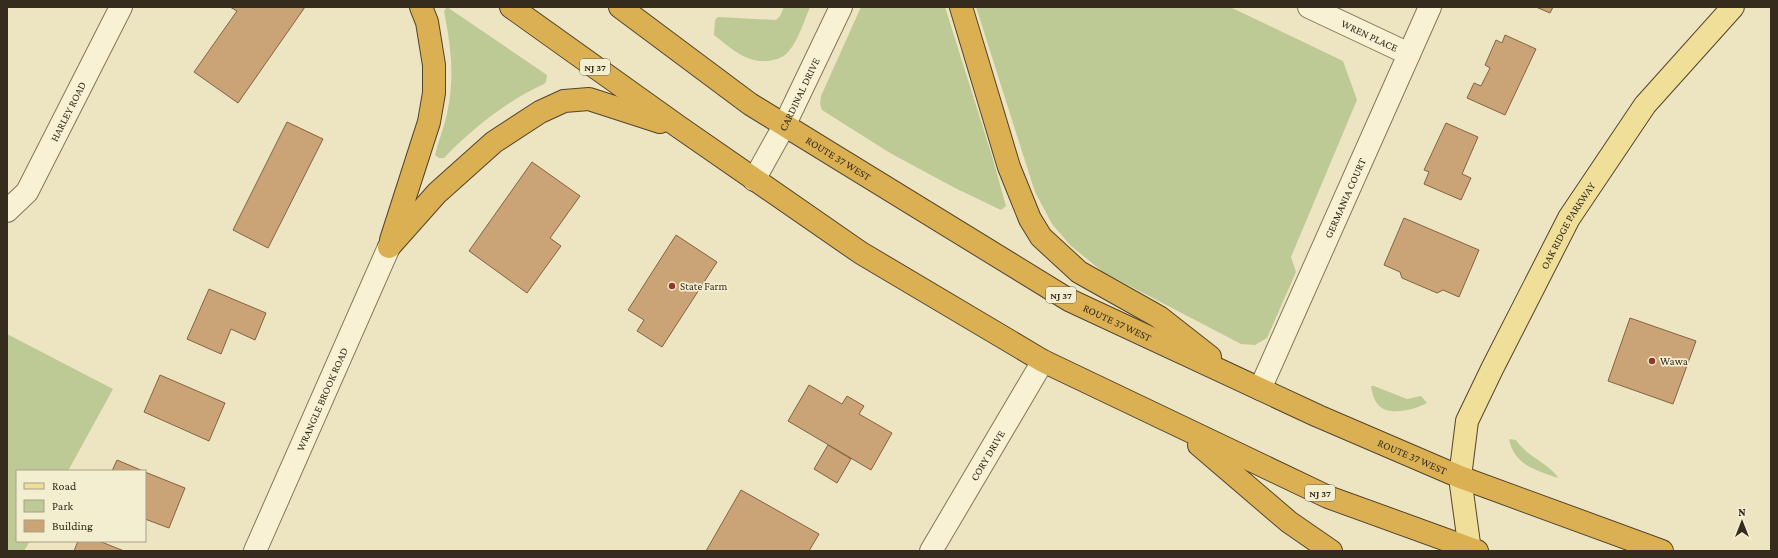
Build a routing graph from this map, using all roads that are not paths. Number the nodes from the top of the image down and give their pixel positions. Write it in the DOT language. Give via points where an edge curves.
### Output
graph roads {
  1 [pos="121,7"];
  2 [pos="421,7"];
  3 [pos="511,7"];
  4 [pos="620,7"];
  5 [pos="841,7"];
  6 [pos="960,7"];
  7 [pos="1308,7"];
  8 [pos="1430,7"];
  9 [pos="1733,9"];
  10 [pos="1409,54"];
  11 [pos="784,126"];
  12 [pos="679,127"];
  13 [pos="754,180"];
  14 [pos="7,211"];
  15 [pos="389,247"];
  16 [pos="1043,361"];
  17 [pos="1239,380"];
  18 [pos="1260,389"];
  19 [pos="1177,426"];
  20 [pos="1460,477"];
  21 [pos="1472,550"];
  22 [pos="255,551"];
  23 [pos="932,551"];
  24 [pos="1331,551"];
  25 [pos="1662,551"];
  1 -- 14 [label="street, HARLEY ROAD" via="27,192"];
  2 -- 15 [label="highway" via="427,22 434,65 434,93 429,122"];
  3 -- 12 [label="highway, NJ 37"];
  4 -- 11 [label="highway, ROUTE 37 WEST / NJ 37" via="750,104"];
  5 -- 11 [label="street, CARDINAL DRIVE"];
  6 -- 17 [label="highway" via="1009,167 1030,219 1041,237 1079,272 1159,317"];
  7 -- 10 [label="street, WREN PLACE"];
  8 -- 10 [label="street, GERMANIA COURT"];
  9 -- 20 [label="main road, OAK RIDGE PARKWAY" via="1645,105 1569,218 1467,421"];
  10 -- 18 [label="street, GERMANIA COURT"];
  11 -- 13 [label="street, CARDINAL DRIVE"];
  11 -- 17 [label="highway, ROUTE 37 WEST / NJ 37" via="1068,300"];
  12 -- 13 [label="highway, NJ 37"];
  12 -- 15 [label="highway" via="589,99 564,101 540,112 494,142 437,193"];
  13 -- 16 [label="highway, NJ 37" via="860,253"];
  15 -- 22 [label="street, WRANGLE BROOK ROAD"];
  16 -- 19 [label="highway, NJ 37"];
  16 -- 23 [label="street, CORY DRIVE"];
  17 -- 18 [label="highway, ROUTE 37 WEST / NJ 37"];
  18 -- 20 [label="highway, ROUTE 37 WEST / NJ 37"];
  19 -- 21 [label="highway, NJ 37" via="1328,497"];
  19 -- 24 [label="highway" via="1289,522"];
  20 -- 21 [label="main road, OAK RIDGE PARKWAY"];
  20 -- 25 [label="highway, ROUTE 37 WEST / NJ 37"];
}
